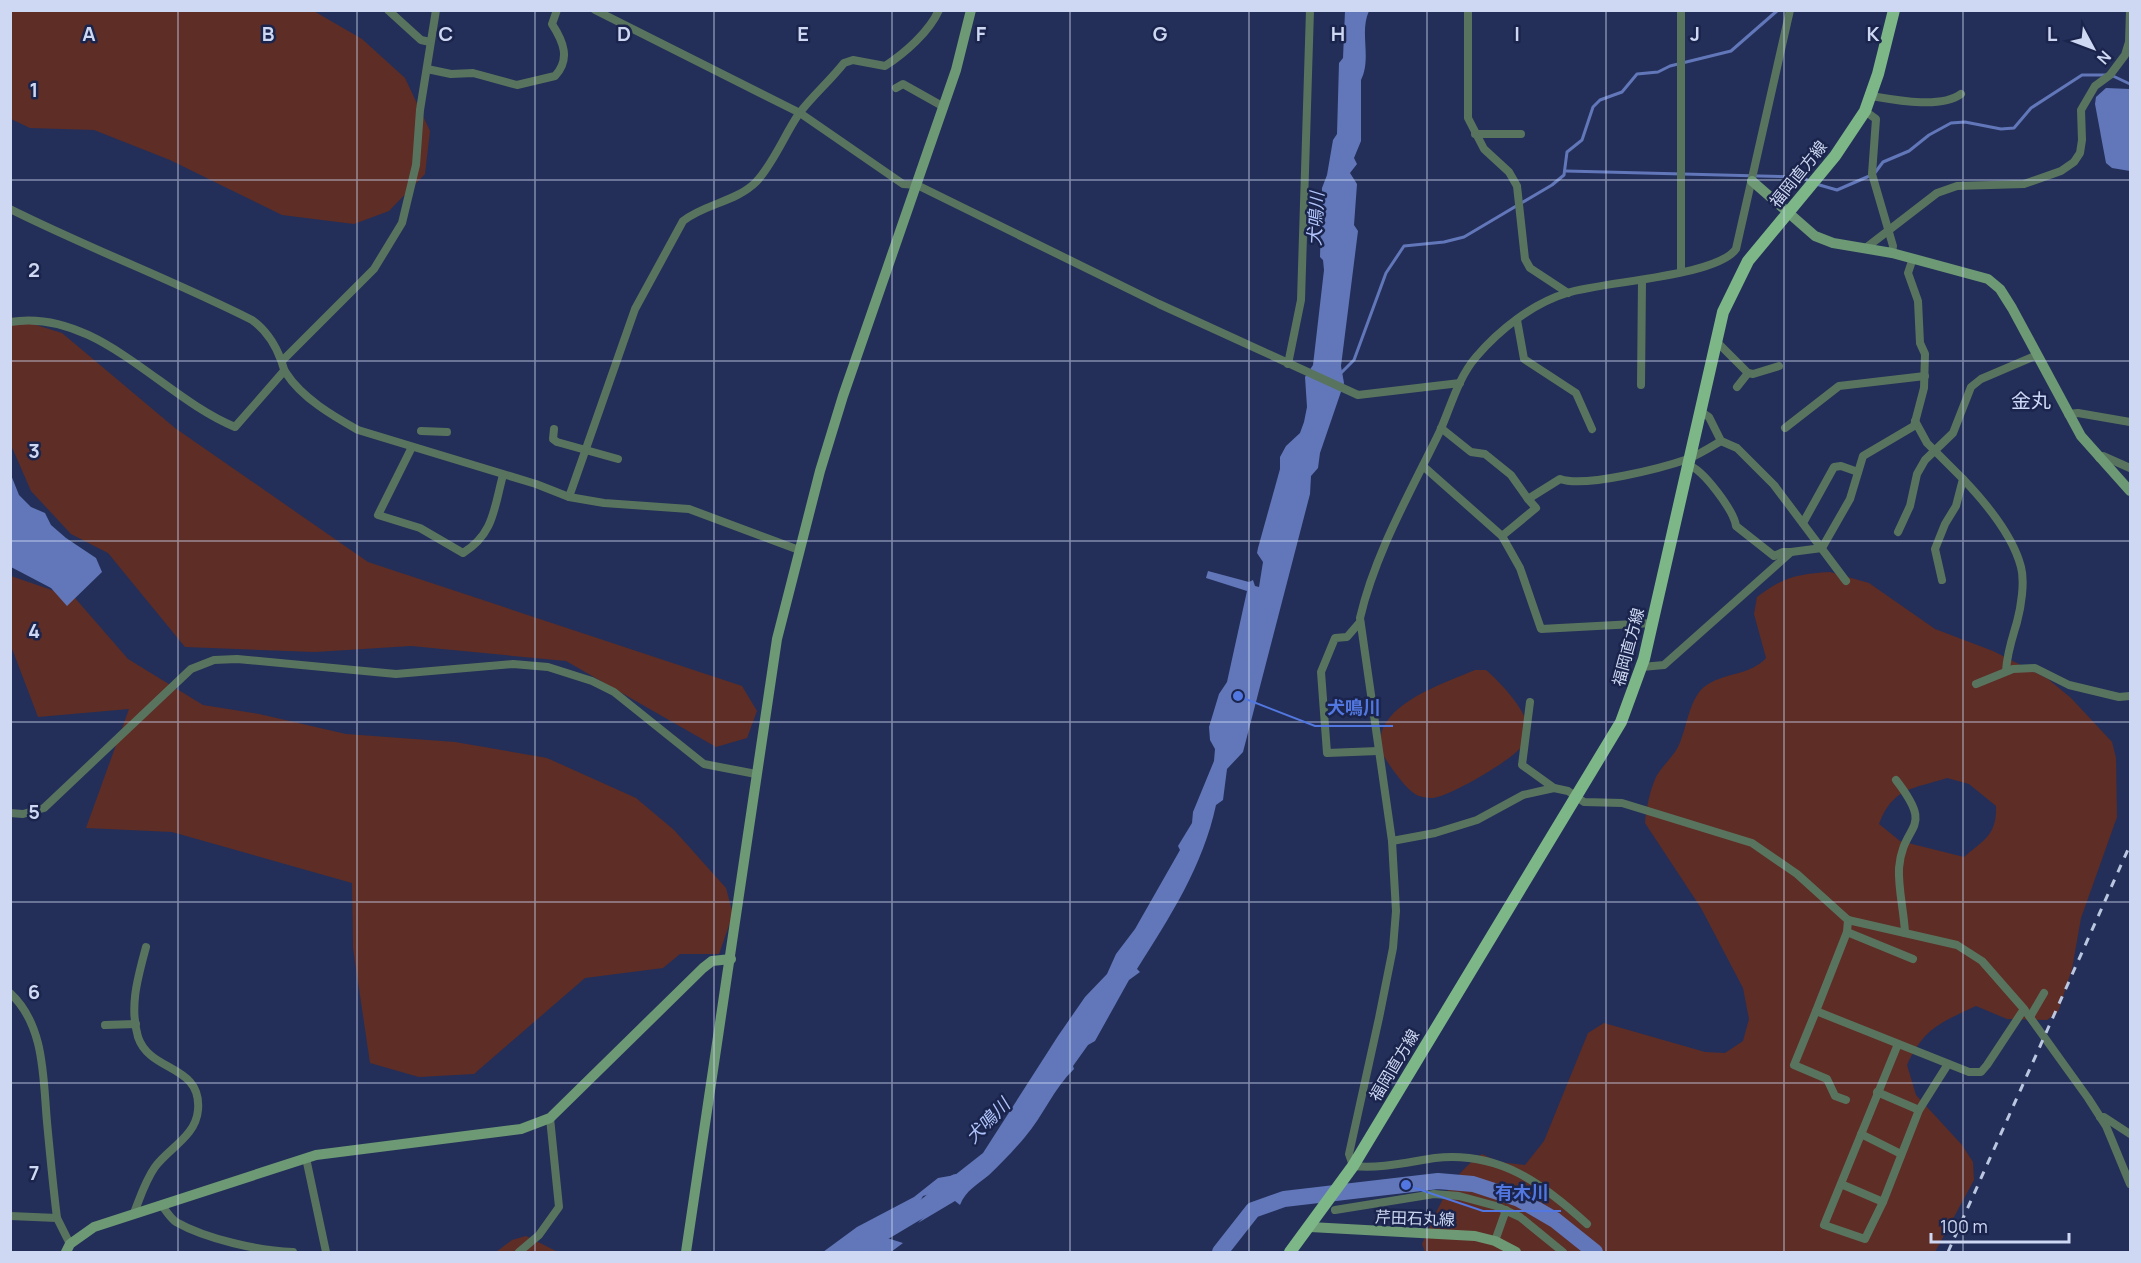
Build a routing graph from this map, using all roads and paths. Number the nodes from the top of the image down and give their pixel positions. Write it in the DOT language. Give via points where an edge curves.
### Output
graph roads {
  1 [pos="388,10"];
  2 [pos="436,10"];
  3 [pos="557,10"];
  4 [pos="595,10"];
  5 [pos="939,10"];
  6 [pos="1310,10"];
  7 [pos="1468,10"];
  8 [pos="1681,10"];
  9 [pos="1790,10"];
  10 [pos="1894,10"];
  11 [pos="970,11"];
  12 [pos="2130,11"];
  13 [pos="430,42"];
  14 [pos="427,69"];
  15 [pos="896,88"];
  16 [pos="1961,94"];
  17 [pos="1871,96"];
  18 [pos="944,107"];
  19 [pos="1865,111"];
  20 [pos="800,113"];
  21 [pos="1475,134"];
  22 [pos="1521,134"];
  23 [pos="1752,181"];
  24 [pos="916,185"];
  25 [pos="10,209"];
  26 [pos="1788,213"];
  27 [pos="1888,230"];
  28 [pos="1867,246"];
  29 [pos="1892,252"];
  30 [pos="1913,258"];
  31 [pos="1681,272"];
  32 [pos="1642,280"];
  33 [pos="1568,293"];
  34 [pos="1517,320"];
  35 [pos="10,322"];
  36 [pos="1716,341"];
  37 [pos="2037,355"];
  38 [pos="282,361"];
  39 [pos="1288,364"];
  40 [pos="1779,366"];
  41 [pos="284,371"];
  42 [pos="1748,373"];
  43 [pos="1925,376"];
  44 [pos="1460,383"];
  45 [pos="1641,385"];
  46 [pos="1737,387"];
  47 [pos="1700,411"];
  48 [pos="2068,414"];
  49 [pos="1915,421"];
  50 [pos="2130,422"];
  51 [pos="1441,428"];
  52 [pos="1785,428"];
  53 [pos="554,429"];
  54 [pos="1592,429"];
  55 [pos="421,431"];
  56 [pos="447,432"];
  57 [pos="1721,441"];
  58 [pos="412,447"];
  59 [pos="585,449"];
  60 [pos="1936,451"];
  61 [pos="2099,458"];
  62 [pos="618,459"];
  63 [pos="1689,462"];
  64 [pos="1423,466"];
  65 [pos="2130,468"];
  66 [pos="1858,472"];
  67 [pos="503,475"];
  68 [pos="1963,479"];
  69 [pos="2130,491"];
  70 [pos="569,497"];
  71 [pos="1528,499"];
  72 [pos="1803,523"];
  73 [pos="1898,532"];
  74 [pos="1502,536"];
  75 [pos="1822,548"];
  76 [pos="799,550"];
  77 [pos="1791,552"];
  78 [pos="1942,580"];
  79 [pos="1846,581"];
  80 [pos="1360,622"];
  81 [pos="1653,623"];
  82 [pos="1642,667"];
  83 [pos="2006,671"];
  84 [pos="1976,684"];
  85 [pos="2130,696"];
  86 [pos="1530,702"];
  87 [pos="1378,751"];
  88 [pos="756,774"];
  89 [pos="1896,780"];
  90 [pos="1554,788"];
  91 [pos="1576,797"];
  92 [pos="10,813"];
  93 [pos="1392,841"];
  94 [pos="1848,920"];
  95 [pos="1847,932"];
  96 [pos="1905,933"];
  97 [pos="146,947"];
  98 [pos="731,959"];
  99 [pos="1912,959"];
  100 [pos="10,993"];
  101 [pos="2044,993"];
  102 [pos="2024,1009"];
  103 [pos="1816,1011"];
  104 [pos="2030,1017"];
  105 [pos="136,1024"];
  106 [pos="105,1025"];
  107 [pos="1898,1044"];
  108 [pos="1948,1064"];
  109 [pos="1877,1092"];
  110 [pos="1846,1101"];
  111 [pos="1919,1110"];
  112 [pos="550,1118"];
  113 [pos="2100,1118"];
  114 [pos="1861,1134"];
  115 [pos="2130,1134"];
  116 [pos="1902,1154"];
  117 [pos="306,1158"];
  118 [pos="1350,1170"];
  119 [pos="1841,1184"];
  120 [pos="2130,1184"];
  121 [pos="1883,1202"];
  122 [pos="161,1205"];
  123 [pos="1335,1210"];
  124 [pos="1506,1210"];
  125 [pos="134,1213"];
  126 [pos="10,1216"];
  127 [pos="57,1218"];
  128 [pos="1587,1224"];
  129 [pos="1310,1227"];
  130 [pos="1495,1241"];
  131 [pos="68,1248"];
  132 [pos="293,1252"];
  133 [pos="326,1252"];
  134 [pos="519,1252"];
  135 [pos="686,1252"];
  136 [pos="1290,1252"];
  137 [pos="1516,1252"];
  138 [pos="1563,1252"];
  1 -- 13 [label="street" via="422,40"];
  2 -- 13 [label="street"];
  3 -- 14 [label="street" via="552,24 565,51 555,76 517,85 489,76"];
  4 -- 20 [label="street"];
  5 -- 20 [label="street" via="934,21 885,66 853,60 844,63"];
  6 -- 39 [label="street" via="1301,300"];
  7 -- 21 [label="street" via="1468,118"];
  8 -- 31 [label="street"];
  9 -- 23 [label="street"];
  10 -- 17 [label="main road, 福岡直方線"];
  11 -- 18 [label="street"];
  12 -- 27 [label="street" via="2125,55 2095,87 2081,110 2082,140 2074,162 2061,171 2024,184 1957,186 1937,193"];
  13 -- 14 [label="street"];
  14 -- 38 [label="street" via="416,165 402,223 374,269"];
  15 -- 18 [label="street" via="903,84 911,87"];
  16 -- 17 [label="street" via="1951,100 1924,102"];
  17 -- 19 [label="main road, 福岡直方線"];
  18 -- 24 [label="street"];
  19 -- 26 [label="main road, 福岡直方線" via="1836,156"];
  19 -- 27 [label="street" via="1876,119 1872,174"];
  20 -- 24 [label="street" via="903,184"];
  20 -- 59 [label="street" via="756,181 683,221 635,309"];
  21 -- 22 [label="street"];
  21 -- 33 [label="street" via="1517,186 1525,259 1530,268"];
  23 -- 26 [label="street"];
  23 -- 31 [label="street" via="1736,249 1730,257"];
  24 -- 39 [label="street"];
  24 -- 76 [label="street" via="843,396"];
  25 -- 38 [label="street" via="252,320 264,328"];
  26 -- 28 [label="street" via="1815,236 1833,243"];
  26 -- 36 [label="main road, 福岡直方線" via="1748,261 1727,302"];
  27 -- 28 [label="street"];
  27 -- 29 [label="street"];
  28 -- 29 [label="street"];
  29 -- 30 [label="street"];
  30 -- 37 [label="street" via="1988,279 2000,289"];
  30 -- 43 [label="street" via="1908,273 1918,301"];
  31 -- 32 [label="street"];
  32 -- 33 [label="street"];
  32 -- 45 [label="street"];
  33 -- 34 [label="street" via="1529,310"];
  34 -- 44 [label="street" via="1475,358"];
  34 -- 54 [label="street" via="1524,359 1576,393"];
  35 -- 41 [label="street" via="34,320 57,324 106,345 236,427"];
  36 -- 42 [label="street"];
  36 -- 47 [label="main road, 福岡直方線"];
  37 -- 48 [label="street"];
  37 -- 60 [label="street" via="1988,375 1971,387 1953,433"];
  38 -- 41 [label="street"];
  39 -- 44 [label="street" via="1358,394"];
  40 -- 42 [label="street"];
  41 -- 58 [label="street" via="298,389 339,419 358,430"];
  42 -- 46 [label="street"];
  43 -- 49 [label="street"];
  43 -- 52 [label="street" via="1839,386"];
  44 -- 51 [label="street"];
  47 -- 57 [label="street" via="1709,417"];
  47 -- 63 [label="main road, 福岡直方線"];
  48 -- 50 [label="street"];
  48 -- 61 [label="street"];
  49 -- 60 [label="street"];
  49 -- 66 [label="street" via="1914,426 1863,456"];
  51 -- 64 [label="street"];
  51 -- 71 [label="street" via="1511,475"];
  53 -- 59 [label="street" via="556,442"];
  55 -- 56 [label="street"];
  57 -- 63 [label="street"];
  57 -- 72 [label="street" via="1737,448 1774,485"];
  58 -- 67 [label="street"];
  58 -- 67 [label="street" via="378,515 420,528 463,553 489,529"];
  59 -- 62 [label="street"];
  59 -- 70 [label="street"];
  60 -- 68 [label="street"];
  60 -- 73 [label="street" via="1917,474 1910,506"];
  61 -- 65 [label="street" via="2103,456"];
  61 -- 69 [label="street"];
  63 -- 71 [label="street" via="1571,483 1560,479"];
  63 -- 77 [label="street" via="1708,481 1735,518 1736,526 1774,556"];
  63 -- 81 [label="main road, 福岡直方線"];
  64 -- 74 [label="street"];
  64 -- 80 [label="street" via="1366,593"];
  66 -- 72 [label="street" via="1834,467"];
  66 -- 75 [label="street" via="1850,499"];
  67 -- 70 [label="street"];
  68 -- 78 [label="street" via="1956,506 1935,549"];
  68 -- 83 [label="street" via="2002,528 2022,567 2017,622 2009,642"];
  70 -- 76 [label="street" via="689,509"];
  71 -- 74 [label="street" via="1536,508"];
  72 -- 75 [label="street"];
  74 -- 81 [label="street" via="1520,568 1541,629"];
  75 -- 77 [label="street"];
  75 -- 79 [label="street"];
  76 -- 88 [label="street" via="777,639"];
  77 -- 82 [label="street" via="1664,665"];
  80 -- 87 [label="street"];
  80 -- 87 [label="street" via="1347,637 1335,638 1321,672 1328,753"];
  81 -- 82 [label="main road, 福岡直方線"];
  82 -- 91 [label="main road, 福岡直方線" via="1621,722"];
  83 -- 84 [label="street"];
  83 -- 85 [label="street" via="2035,668 2069,685"];
  86 -- 90 [label="street" via="1522,765"];
  87 -- 93 [label="street"];
  88 -- 92 [label="street" via="704,764 614,692 548,667 513,664 396,674 214,660 191,669 44,807 23,814"];
  88 -- 98 [label="street"];
  89 -- 96 [label="street" via="1915,808 1916,822 1900,859"];
  90 -- 91 [label="street"];
  90 -- 93 [label="street" via="1523,795 1477,820"];
  91 -- 94 [label="street" via="1596,803 1622,803 1752,843 1797,874"];
  91 -- 118 [label="main road, 福岡直方線"];
  93 -- 118 [label="street" via="1396,885 1393,948 1349,1154"];
  94 -- 95 [label="street"];
  94 -- 96 [label="street"];
  95 -- 99 [label="street"];
  95 -- 103 [label="street"];
  96 -- 102 [label="street" via="1957,945 1982,962"];
  97 -- 105 [label="street" via="134,996"];
  98 -- 112 [label="street" via="712,961 703,968"];
  98 -- 135 [label="street"];
  100 -- 127 [label="street" via="28,1016 44,1065"];
  101 -- 104 [label="street"];
  102 -- 104 [label="street"];
  102 -- 108 [label="street" via="1981,1072"];
  103 -- 107 [label="street"];
  103 -- 110 [label="street" via="1794,1065 1827,1080 1835,1096"];
  104 -- 113 [label="street"];
  105 -- 106 [label="street"];
  105 -- 125 [label="street" via="146,1051 187,1076 195,1086 198,1109 194,1126 155,1167"];
  107 -- 108 [label="street"];
  107 -- 109 [label="street"];
  108 -- 111 [label="street"];
  109 -- 111 [label="street"];
  109 -- 114 [label="street"];
  111 -- 116 [label="street"];
  112 -- 117 [label="street" via="521,1129"];
  112 -- 134 [label="street" via="559,1207"];
  113 -- 115 [label="street"];
  113 -- 120 [label="street"];
  114 -- 116 [label="street"];
  114 -- 119 [label="street"];
  116 -- 121 [label="street"];
  117 -- 122 [label="street"];
  117 -- 133 [label="street"];
  118 -- 128 [label="street" via="1437,1158 1481,1161 1518,1171"];
  118 -- 129 [label="main road, 福岡直方線"];
  119 -- 121 [label="street"];
  119 -- 121 [label="street" via="1824,1226 1865,1239"];
  122 -- 125 [label="street"];
  122 -- 132 [label="street" via="174,1221 187,1227 239,1244"];
  123 -- 124 [label="street" via="1434,1194 1459,1196"];
  124 -- 130 [label="street"];
  124 -- 138 [label="street"];
  125 -- 131 [label="street" via="94,1227"];
  126 -- 127 [label="street"];
  127 -- 131 [label="street"];
  129 -- 130 [label="street, 芹田石丸線" via="1464,1234"];
  129 -- 136 [label="main road, 福岡直方線"];
  130 -- 137 [label="street, 芹田石丸線"];
}
